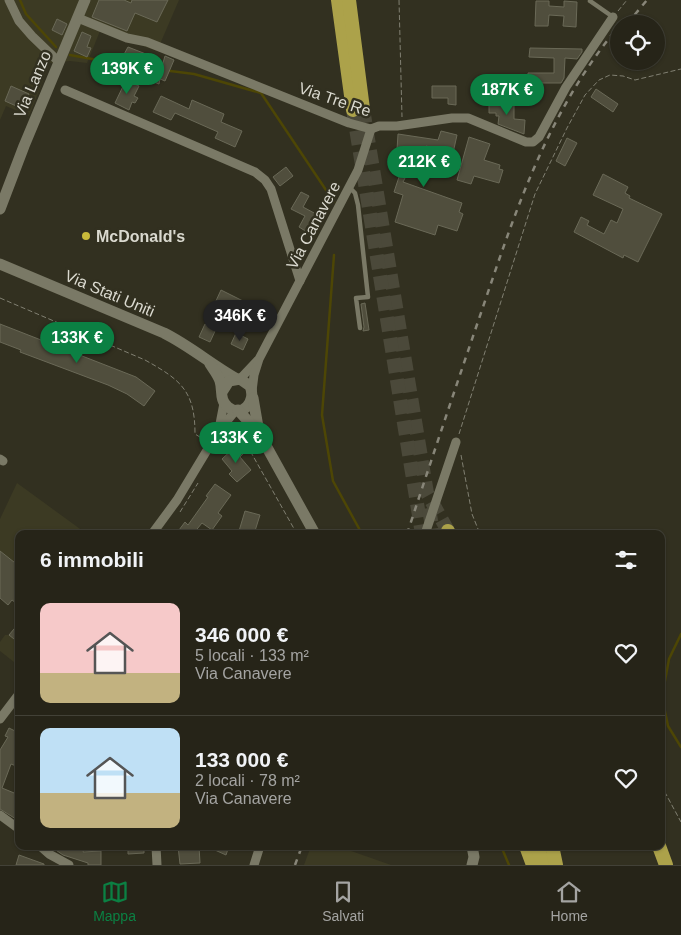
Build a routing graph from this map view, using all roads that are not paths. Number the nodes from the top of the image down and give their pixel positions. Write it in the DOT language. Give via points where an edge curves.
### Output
graph roads {
  1 [pos="9,0"];
  2 [pos="85,0"];
  3 [pos="338,0"];
  4 [pos="349,0"];
  5 [pos="590,1"];
  6 [pos="610,15"];
  7 [pos="78,18"];
  8 [pos="610,21"];
  9 [pos="59,62"];
  10 [pos="65,90"];
  11 [pos="371,128"];
  12 [pos="349,188"];
  13 [pos="0,209"];
  14 [pos="0,264"];
  15 [pos="300,282"];
  16 [pos="360,328"];
  17 [pos="204,357"];
  18 [pos="258,359"];
  19 [pos="239,379"];
  20 [pos="252,394"];
  21 [pos="223,397"];
  22 [pos="237,410"];
  23 [pos="218,432"];
  24 [pos="259,433"];
  25 [pos="456,442"];
  26 [pos="155,530"];
  27 [pos="313,530"];
  28 [pos="426,530"];
  29 [pos="15,699"];
  30 [pos="0,719"];
  31 [pos="0,815"];
  32 [pos="15,826"];
  33 [pos="44,850"];
  34 [pos="156,850"];
  35 [pos="259,850"];
  36 [pos="473,850"];
  37 [pos="527,850"];
  38 [pos="538,850"];
  39 [pos="546,850"];
  40 [pos="552,850"];
  41 [pos="660,850"];
  42 [pos="69,865"];
  43 [pos="157,865"];
  44 [pos="254,865"];
  45 [pos="472,865"];
  46 [pos="533,865"];
  47 [pos="545,865"];
  48 [pos="554,865"];
  49 [pos="666,865"];
  1 -- 9 [label="street" via="19,21"];
  2 -- 7 [label="street, Via Lanzo"];
  3 -- 4 [label="highway" via="358,109"];
  5 -- 6 [label="lane"];
  7 -- 9 [label="street, Via Lanzo"];
  7 -- 11 [label="street, Via Tre Re" via="126,38 147,42 349,123"];
  8 -- 11 [label="street, Via Tre Re" via="566,86 534,142 526,142 468,118"];
  9 -- 13 [label="street, Via Lanzo"];
  10 -- 15 [label="street" via="255,172 265,180 271,189"];
  11 -- 12 [label="street, Via Canavere"];
  12 -- 15 [label="street, Via Canavere"];
  12 -- 16 [label="lane" via="358,205 368,297 356,298"];
  14 -- 17 [label="street, Via Stati Uniti" via="164,333"];
  15 -- 18 [label="street, Via Canavere"];
  17 -- 19 [label="street, Via Stati Uniti"];
  17 -- 21 [label="street, Via Stati Uniti" via="221,383"];
  18 -- 19 [label="street, Via Canavere"];
  18 -- 20 [label="street, Via Canavere"];
  19 -- 20 [label="street" via="247,382"];
  19 -- 21 [label="street" via="229,381 223,388"];
  20 -- 22 [label="street" via="247,406"];
  20 -- 24 [label="street"];
  21 -- 22 [label="street" via="230,408"];
  21 -- 23 [label="street"];
  22 -- 23 [label="street"];
  22 -- 24 [label="street"];
  23 -- 26 [label="street" via="215,445"];
  24 -- 27 [label="street"];
  25 -- 28 [label="street"];
  29 -- 30 [label="street"];
  31 -- 32 [label="street"];
  33 -- 42 [label="street"];
  34 -- 43 [label="street"];
  35 -- 44 [label="street"];
  36 -- 45 [label="street"];
  37 -- 46 [label="highway"];
  38 -- 47 [label="highway"];
  39 -- 48 [label="highway"];
  40 -- 48 [label="highway"];
  41 -- 49 [label="highway"];
}
